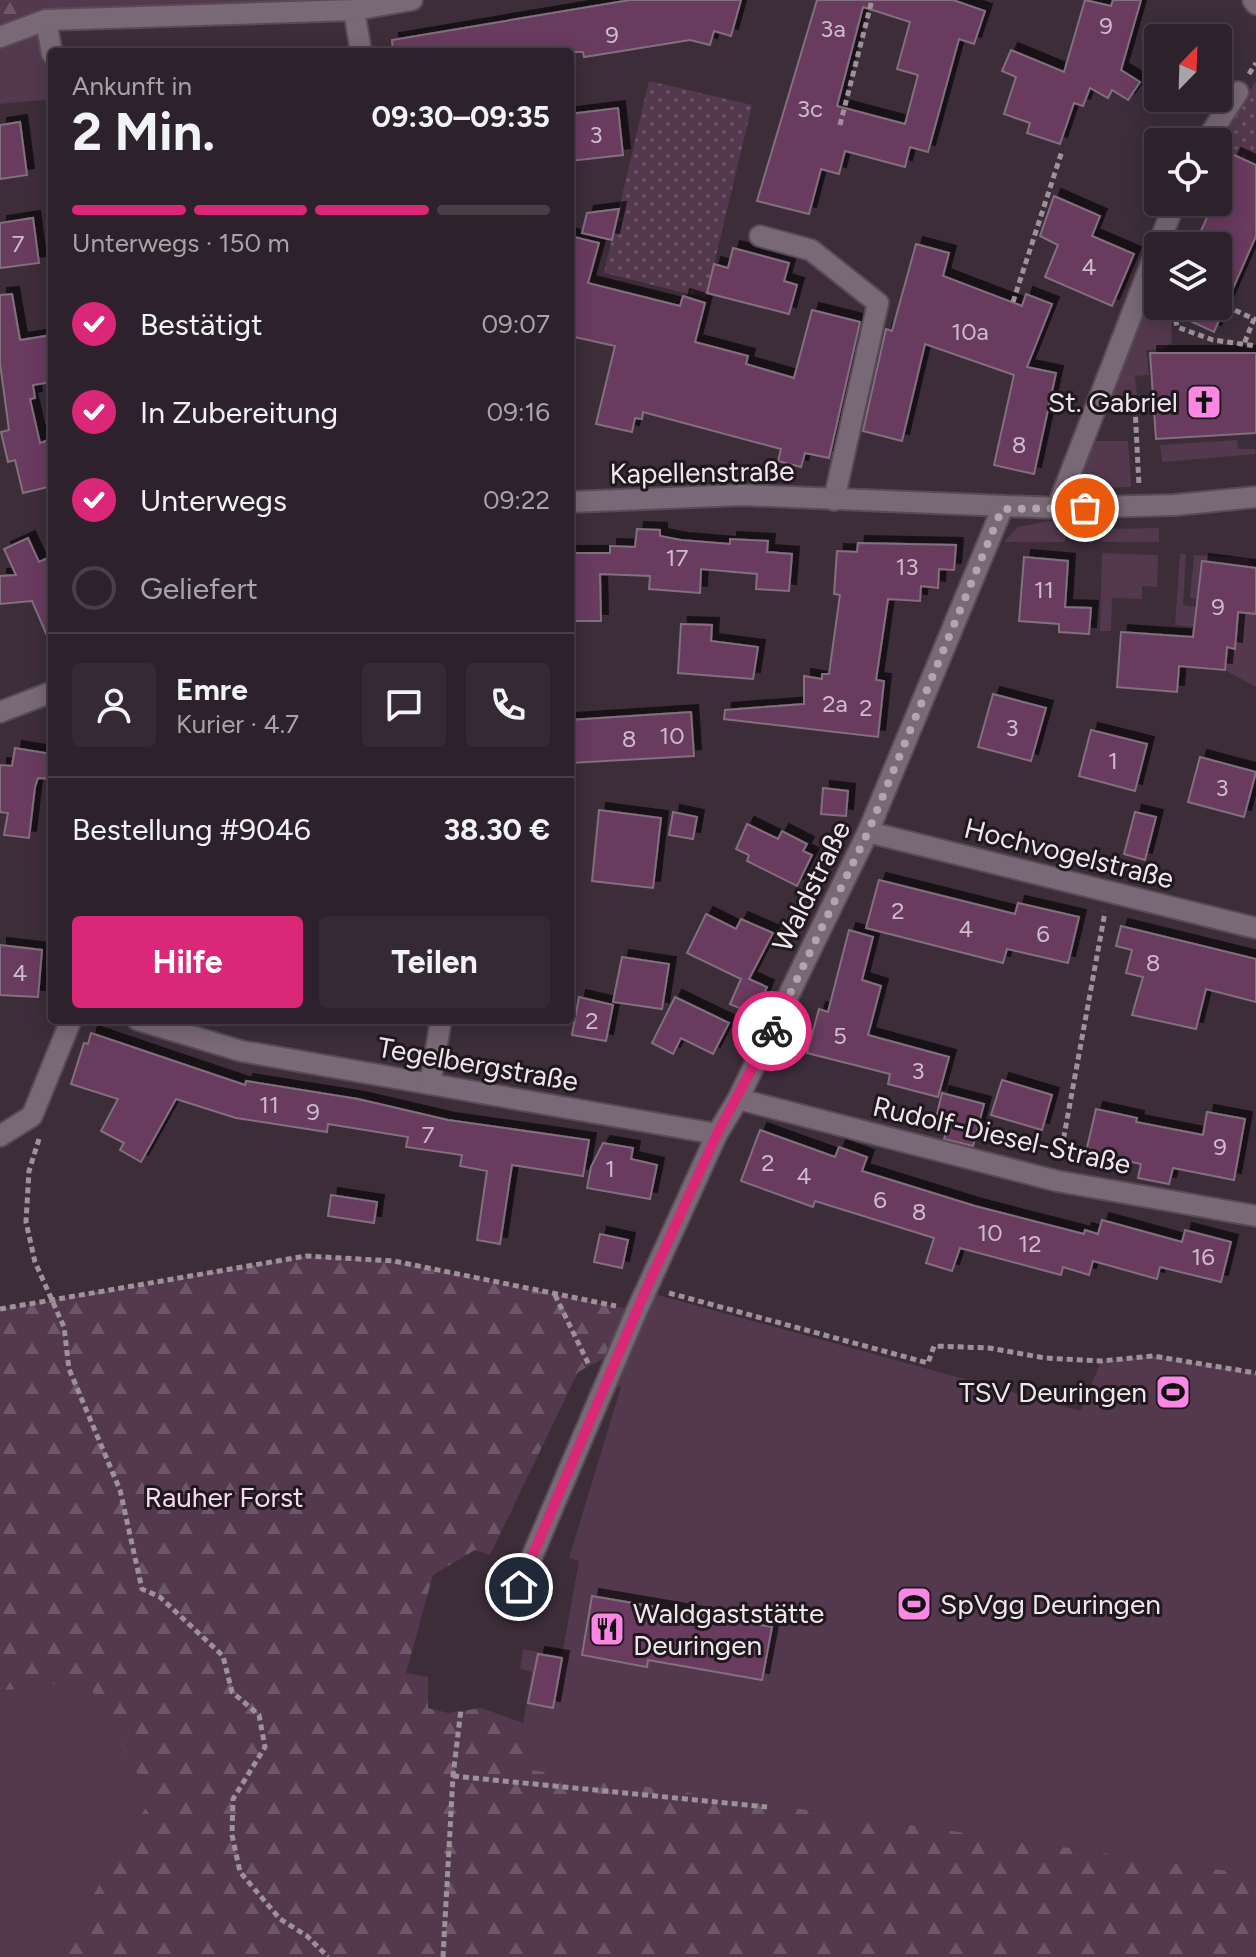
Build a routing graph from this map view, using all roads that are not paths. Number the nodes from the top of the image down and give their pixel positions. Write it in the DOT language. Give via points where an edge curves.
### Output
graph roads {
  1 [pos="412,0"];
  2 [pos="354,10"];
  3 [pos="46,20"];
  4 [pos="0,37"];
  5 [pos="51,48"];
  6 [pos="360,48"];
  7 [pos="1238,92"];
  8 [pos="1214,128"];
  9 [pos="1170,216"];
  10 [pos="760,236"];
  11 [pos="1256,497"];
  12 [pos="834,500"];
  13 [pos="574,502"];
  14 [pos="1057,508"];
  15 [pos="1002,509"];
  16 [pos="48,694"];
  17 [pos="0,712"];
  18 [pos="868,832"];
  19 [pos="1256,928"];
  20 [pos="70,1024"];
  21 [pos="151,1024"];
  22 [pos="440,1024"];
  23 [pos="430,1084"];
  24 [pos="738,1099"];
  25 [pos="717,1134"];
  26 [pos="0,1136"];
  27 [pos="1256,1216"];
  28 [pos="519,1587"];
  1 -- 2 [label="street"];
  2 -- 3 [label="street"];
  2 -- 6 [label="street"];
  3 -- 4 [label="street"];
  3 -- 5 [label="street"];
  7 -- 8 [label="street"];
  9 -- 14 [label="street"];
  10 -- 12 [label="street, Kapellenstraße" via="811,250 878,303"];
  11 -- 14 [label="street, Kapellenstraße"];
  12 -- 13 [label="street, Kapellenstraße" via="742,495"];
  12 -- 15 [label="street, Kapellenstraße"];
  14 -- 15 [label="street, Kapellenstraße"];
  15 -- 18 [label="street, Waldstraße"];
  16 -- 17 [label="street"];
  18 -- 19 [label="street, Hochvogelstraße"];
  18 -- 24 [label="street, Waldstraße"];
  20 -- 26 [label="street" via="38,1122"];
  21 -- 23 [label="street, Tegelbergstraße" via="241,1051"];
  22 -- 23 [label="street"];
  23 -- 25 [label="street, Tegelbergstraße"];
  24 -- 25 [label="street, Waldstraße"];
  24 -- 27 [label="street, Rudolf-Diesel-Straße" via="1057,1181"];
  25 -- 28 [label="street, Waldstraße"];
}
